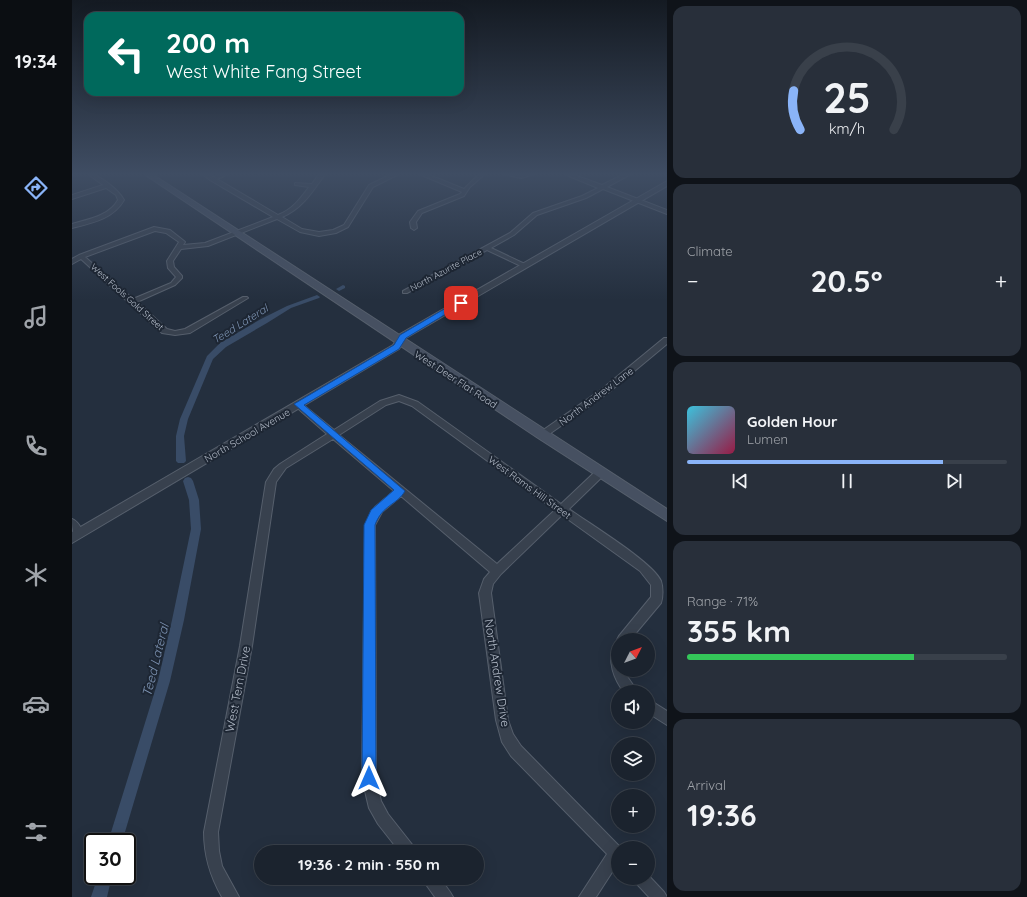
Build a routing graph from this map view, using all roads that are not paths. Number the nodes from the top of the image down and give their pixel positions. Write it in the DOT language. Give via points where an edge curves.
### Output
graph roads {
  1 [pos="102,216"];
  2 [pos="211,216"];
  3 [pos="352,216"];
  4 [pos="417,216"];
  5 [pos="533,216"];
  6 [pos="611,216"];
  7 [pos="277,217"];
  8 [pos="72,226"];
  9 [pos="414,228"];
  10 [pos="237,233"];
  11 [pos="180,246"];
  12 [pos="487,248"];
  13 [pos="81,256"];
  14 [pos="72,262"];
  15 [pos="525,266"];
  16 [pos="405,292"];
  17 [pos="245,298"];
  18 [pos="132,302"];
  19 [pos="667,340"];
  20 [pos="400,342"];
  21 [pos="298,404"];
  22 [pos="333,434"];
  23 [pos="542,435"];
  24 [pos="600,473"];
  25 [pos="401,491"];
  26 [pos="563,510"];
  27 [pos="667,516"];
  28 [pos="72,523"];
  29 [pos="76,536"];
  30 [pos="497,571"];
  31 [pos="629,633"];
  32 [pos="655,710"];
  33 [pos="667,719"];
  34 [pos="403,845"];
  35 [pos="611,848"];
  36 [pos="611,862"];
  37 [pos="436,885"];
  38 [pos="647,885"];
  39 [pos="230,897"];
  40 [pos="445,897"];
  41 [pos="586,897"];
  42 [pos="659,897"];
  1 -- 8 [label="street"];
  2 -- 10 [label="main road, West Deer Flat Road"];
  3 -- 7 [label="street" via="346,226 328,233 312,234"];
  4 -- 9 [label="street" via="413,222"];
  5 -- 12 [label="street, North Azurite Place" via="512,234"];
  6 -- 15 [label="street, North School Avenue"];
  7 -- 10 [label="street"];
  10 -- 11 [label="street" via="206,245"];
  10 -- 20 [label="main road, West Deer Flat Road"];
  11 -- 13 [label="street" via="180,240 168,231 160,229"];
  11 -- 18 [label="street" via="170,265 180,278 173,284"];
  12 -- 15 [label="street"];
  12 -- 16 [label="street, North Azurite Place"];
  13 -- 14 [label="street"];
  13 -- 18 [label="street, West Fools Gold Street"];
  15 -- 20 [label="street, North School Avenue" via="403,336"];
  17 -- 18 [label="street, West Fools Gold Street" via="187,331 175,334 165,331"];
  19 -- 23 [label="street, North Andrew Lane" via="605,391"];
  20 -- 21 [label="street, North School Avenue" via="396,347"];
  20 -- 23 [label="main road, West Deer Flat Road"];
  21 -- 22 [label="street"];
  21 -- 29 [label="street, North School Avenue"];
  22 -- 25 [label="street"];
  22 -- 26 [label="street, West Rams Hill Street" via="383,403 399,398 415,404"];
  22 -- 39 [label="street, West Tern Drive" via="283,466 273,477 246,646 211,832 211,855 217,875"];
  23 -- 24 [label="main road, West Deer Flat Road"];
  24 -- 26 [label="street, North Andrew Drive"];
  24 -- 27 [label="main road, West Deer Flat Road"];
  25 -- 30 [label="street"];
  25 -- 34 [label="street" via="374,513 370,525 369,778 374,803"];
  26 -- 30 [label="street, North Andrew Drive"];
  26 -- 31 [label="street, West Rams Hill Street" via="644,568 656,583 657,598"];
  28 -- 29 [label="street"];
  30 -- 35 [label="street, North Andrew Drive" via="488,582 485,593 502,720 507,737 516,751"];
  32 -- 33 [label="street"];
  36 -- 41 [label="street"];
  37 -- 40 [label="street"];
  38 -- 42 [label="street"];
}
